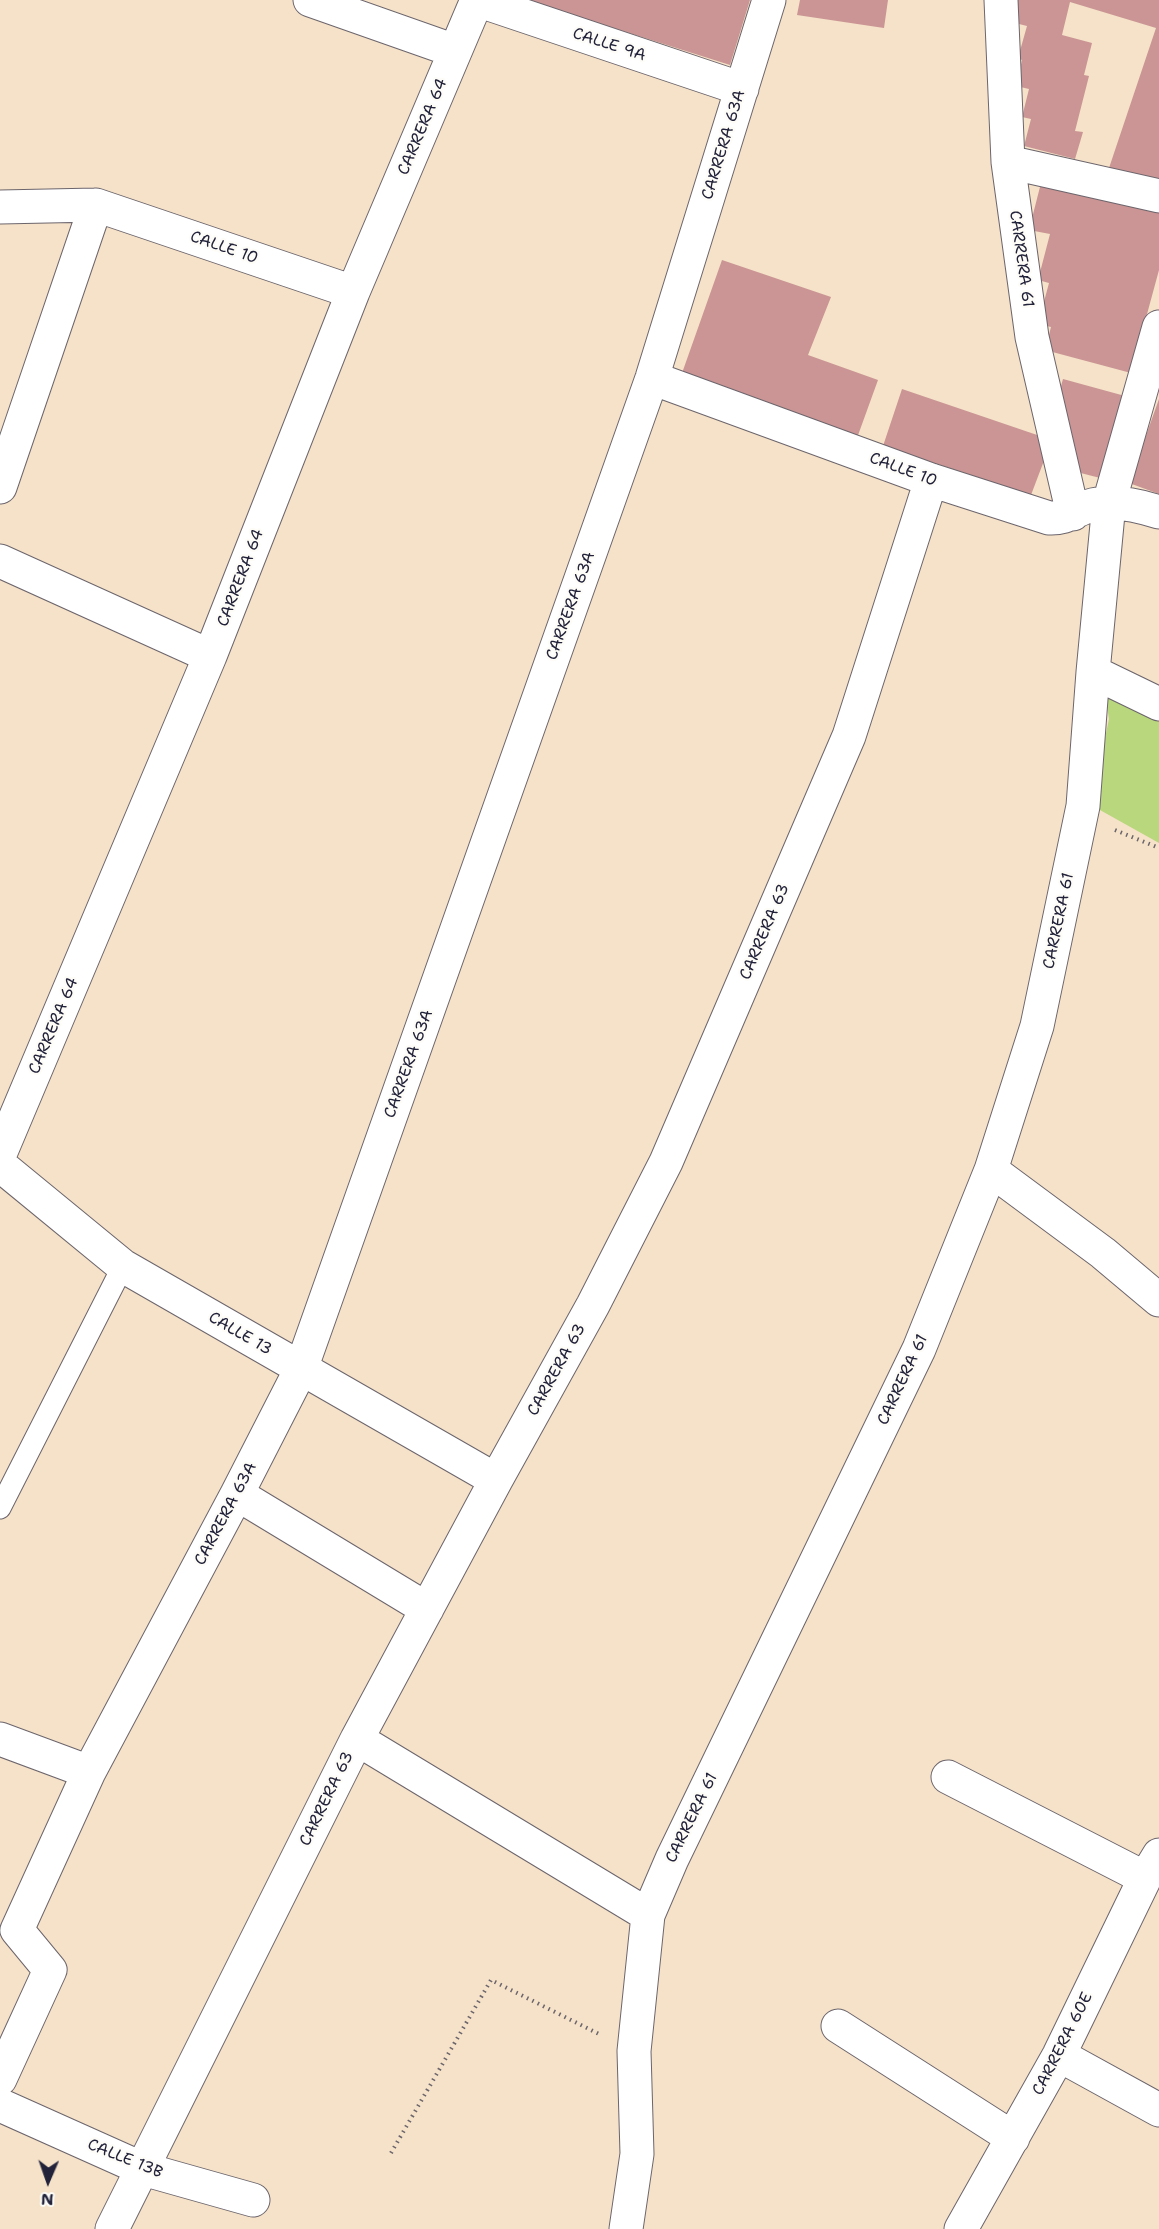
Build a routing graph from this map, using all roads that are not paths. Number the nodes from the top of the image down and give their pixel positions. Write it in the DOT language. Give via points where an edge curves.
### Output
graph roads {
  1 [pos="310,0"];
  2 [pos="477,0"];
  3 [pos="769,0"];
  4 [pos="1001,0"];
  5 [pos="455,51"];
  6 [pos="742,89"];
  7 [pos="1008,162"];
  8 [pos="1159,196"];
  9 [pos="96,205"];
  10 [pos="0,207"];
  11 [pos="353,292"];
  12 [pos="1159,327"];
  13 [pos="652,378"];
  14 [pos="931,480"];
  15 [pos="0,487"];
  16 [pos="1109,503"];
  17 [pos="1159,513"];
  18 [pos="1073,514"];
  19 [pos="0,561"];
  20 [pos="210,656"];
  21 [pos="1093,672"];
  22 [pos="1159,704"];
  23 [pos="0,1154"];
  24 [pos="0,1165"];
  25 [pos="991,1170"];
  26 [pos="123,1266"];
  27 [pos="1159,1300"];
  28 [pos="301,1369"];
  29 [pos="496,1480"];
  30 [pos="237,1494"];
  31 [pos="0,1508"];
  32 [pos="427,1609"];
  33 [pos="0,1739"];
  34 [pos="357,1739"];
  35 [pos="89,1772"];
  36 [pos="948,1777"];
  37 [pos="1152,1866"];
  38 [pos="648,1915"];
  39 [pos="838,2026"];
  40 [pos="1059,2055"];
  41 [pos="0,2079"];
  42 [pos="0,2105"];
  43 [pos="1159,2110"];
  44 [pos="1012,2138"];
  45 [pos="143,2169"];
  46 [pos="253,2200"];
  47 [pos="112,2229"];
  48 [pos="626,2229"];
  49 [pos="961,2229"];
  1 -- 5 [label="street"];
  2 -- 5 [label="street, CARRERA 64"];
  2 -- 6 [label="street, CALLE 9A"];
  3 -- 6 [label="street, CARRERA 63A"];
  4 -- 7 [label="street, CARRERA 61"];
  5 -- 11 [label="street, CARRERA 64"];
  6 -- 13 [label="street, CARRERA 63A"];
  7 -- 8 [label="street"];
  7 -- 18 [label="street, CARRERA 61" via="1032,337"];
  9 -- 10 [label="street, CALLE 10"];
  9 -- 11 [label="street, CALLE 10"];
  9 -- 15 [label="street"];
  11 -- 20 [label="street, CARRERA 64"];
  12 -- 16 [label="street, CARRERA 61"];
  13 -- 14 [label="street, CALLE 10"];
  13 -- 28 [label="street, CARRERA 63A"];
  14 -- 18 [label="street, CALLE 10" via="1049,518"];
  14 -- 29 [label="street, CARRERA 63" via="849,736 666,1162 593,1305"];
  16 -- 17 [label="street, CALLE 10"];
  16 -- 18 [label="street, CALLE 10"];
  16 -- 21 [label="street, CARRERA 61"];
  19 -- 20 [label="street"];
  20 -- 23 [label="street, CARRERA 64"];
  21 -- 22 [label="street"];
  21 -- 25 [label="street, CARRERA 61" via="1083,806 1037,1026"];
  24 -- 26 [label="street, CALLE 13"];
  25 -- 27 [label="street"];
  25 -- 38 [label="street, CARRERA 61" via="919,1349"];
  26 -- 28 [label="street, CALLE 13"];
  26 -- 31 [label="lane"];
  28 -- 29 [label="street, CALLE 13"];
  28 -- 30 [label="street, CARRERA 63A"];
  29 -- 32 [label="street, CARRERA 63"];
  30 -- 32 [label="street"];
  30 -- 35 [label="street, CARRERA 63A"];
  32 -- 34 [label="street, CARRERA 63"];
  33 -- 35 [label="street"];
  34 -- 38 [label="street"];
  34 -- 45 [label="street, CARRERA 63"];
  35 -- 41 [label="street, CARRERA 63A" via="17,1930 50,1970"];
  36 -- 37 [label="street"];
  37 -- 40 [label="street, CARRERA 60E"];
  38 -- 48 [label="street, CARRERA 61" via="634,2052 637,2154"];
  39 -- 44 [label="street"];
  40 -- 43 [label="street"];
  40 -- 44 [label="street, CARRERA 60E"];
  42 -- 45 [label="street, CALLE 13B"];
  44 -- 49 [label="street, CARRERA 60E"];
  45 -- 46 [label="street, CALLE 13B"];
  45 -- 47 [label="street, CARRERA 63"];
}
